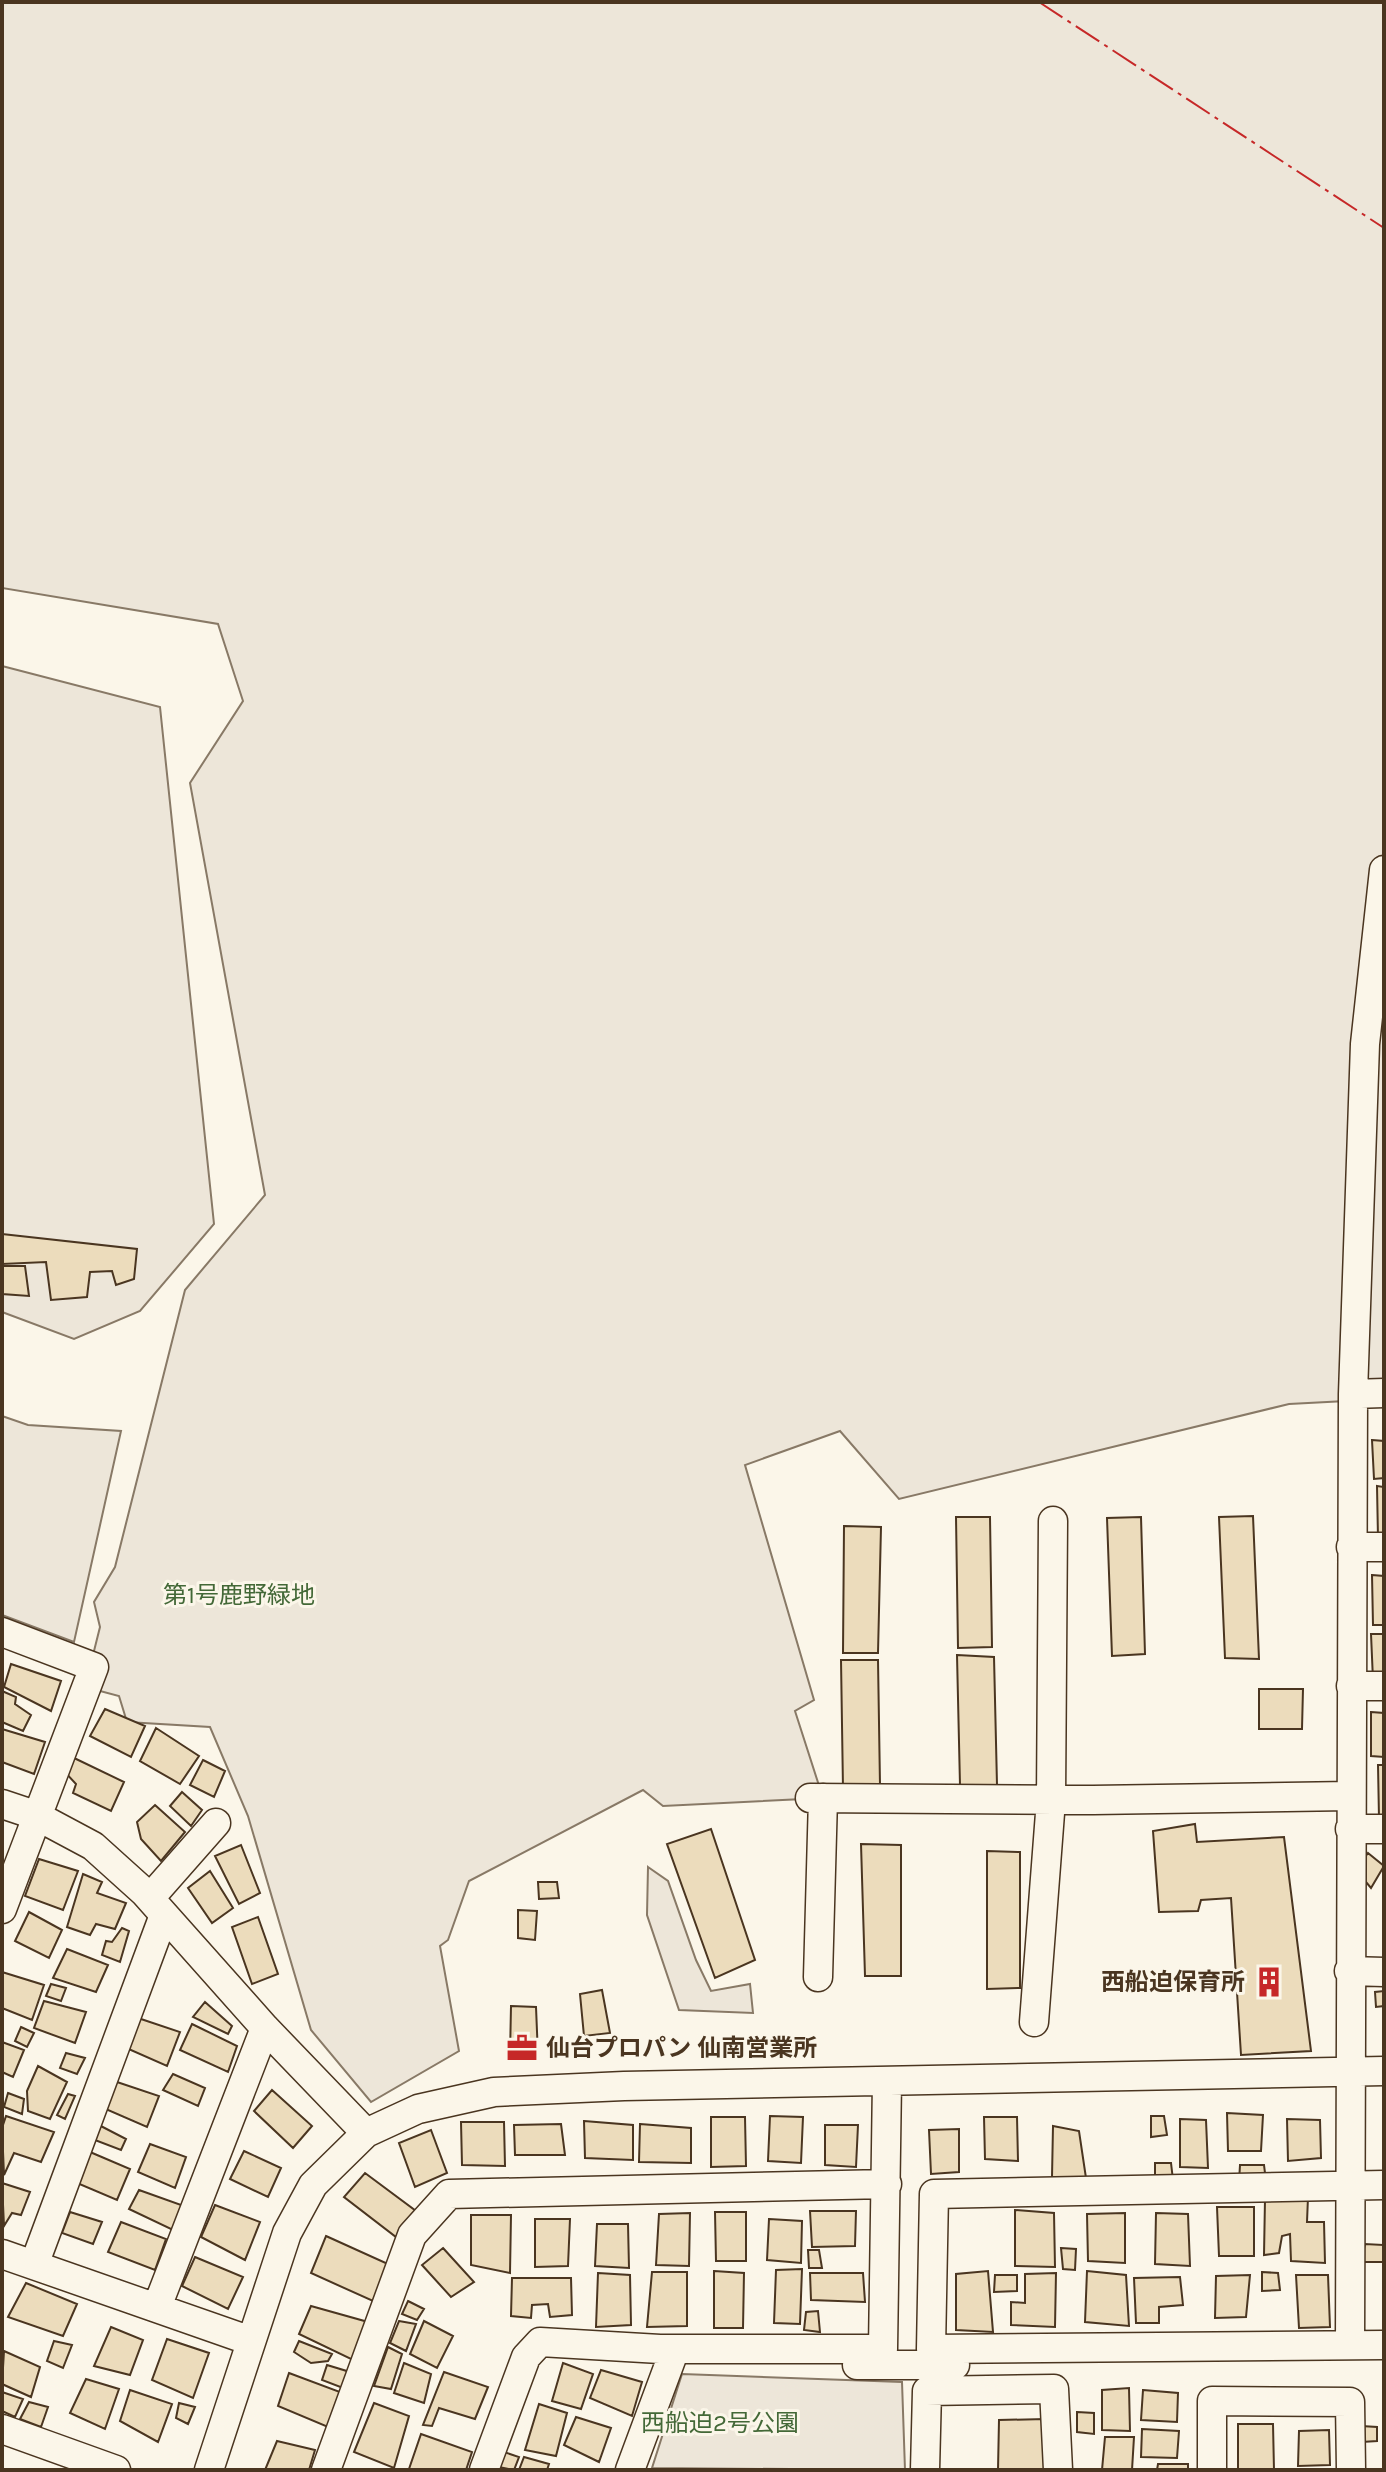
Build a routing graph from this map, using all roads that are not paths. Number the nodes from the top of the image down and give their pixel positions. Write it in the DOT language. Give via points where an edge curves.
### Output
graph roads {
  1 [pos="1384,870"];
  2 [pos="1384,1393"];
  3 [pos="1353,1394"];
  4 [pos="1053,1521"];
  5 [pos="1351,1547"];
  6 [pos="1384,1547"];
  7 [pos="2,1632"];
  8 [pos="1351,1686"];
  9 [pos="1384,1686"];
  10 [pos="1349,1796"];
  11 [pos="1051,1800"];
  12 [pos="2,1804"];
  13 [pos="35,1815"];
  14 [pos="216,1823"];
  15 [pos="1350,1829"];
  16 [pos="1384,1829"];
  17 [pos="157,1907"];
  18 [pos="2,1909"];
  19 [pos="1349,1971"];
  20 [pos="1384,1972"];
  21 [pos="818,1977"];
  22 [pos="1034,2022"];
  23 [pos="265,2028"];
  24 [pos="1348,2071"];
  25 [pos="1384,2071"];
  26 [pos="887,2081"];
  27 [pos="366,2133"];
  28 [pos="887,2184"];
  29 [pos="1349,2185"];
  30 [pos="1384,2185"];
  31 [pos="2,2254"];
  32 [pos="34,2265"];
  33 [pos="157,2307"];
  34 [pos="251,2341"];
  35 [pos="1350,2345"];
  36 [pos="1384,2345"];
  37 [pos="682,2357"];
  38 [pos="1384,2364"];
  39 [pos="2,2429"];
  40 [pos="116,2470"];
  41 [pos="209,2470"];
  42 [pos="326,2470"];
  43 [pos="484,2470"];
  44 [pos="630,2470"];
  45 [pos="925,2470"];
  46 [pos="1058,2470"];
  47 [pos="1212,2470"];
  48 [pos="1351,2470"];
  1 -- 3 [label="street" via="1365,1044"];
  2 -- 3 [label="street"];
  3 -- 5 [label="street"];
  4 -- 11 [label="street"];
  5 -- 6 [label="street"];
  5 -- 8 [label="street"];
  7 -- 13 [label="street" via="94,1667"];
  8 -- 9 [label="street"];
  8 -- 10 [label="street"];
  10 -- 11 [label="street"];
  10 -- 15 [label="street"];
  11 -- 21 [label="street" via="816,1798"];
  11 -- 22 [label="street"];
  12 -- 13 [label="street"];
  13 -- 17 [label="street" via="93,1846"];
  13 -- 18 [label="street"];
  14 -- 17 [label="street"];
  15 -- 16 [label="street"];
  15 -- 19 [label="street"];
  17 -- 23 [label="street"];
  17 -- 32 [label="street"];
  19 -- 20 [label="street"];
  19 -- 24 [label="street"];
  23 -- 27 [label="street"];
  23 -- 33 [label="street"];
  24 -- 25 [label="street"];
  24 -- 26 [label="street"];
  24 -- 29 [label="street"];
  26 -- 27 [label="street" via="494,2092 418,2109"];
  26 -- 28 [label="street"];
  27 -- 34 [label="street" via="313,2185 300,2208"];
  28 -- 37 [label="street" via="883,2349"];
  28 -- 42 [label="street" via="449,2194 412,2235"];
  29 -- 30 [label="street"];
  29 -- 35 [label="street"];
  29 -- 35 [label="street" via="934,2194 931,2349"];
  31 -- 32 [label="street"];
  32 -- 33 [label="street"];
  33 -- 34 [label="street"];
  34 -- 41 [label="street"];
  35 -- 36 [label="street"];
  37 -- 38 [label="street"];
  37 -- 43 [label="street" via="540,2342 526,2357"];
  37 -- 44 [label="street"];
  39 -- 40 [label="street"];
  45 -- 46 [label="street" via="927,2391 1054,2389"];
  47 -- 48 [label="street" via="1212,2401 1228,2401 1350,2402"];
}
